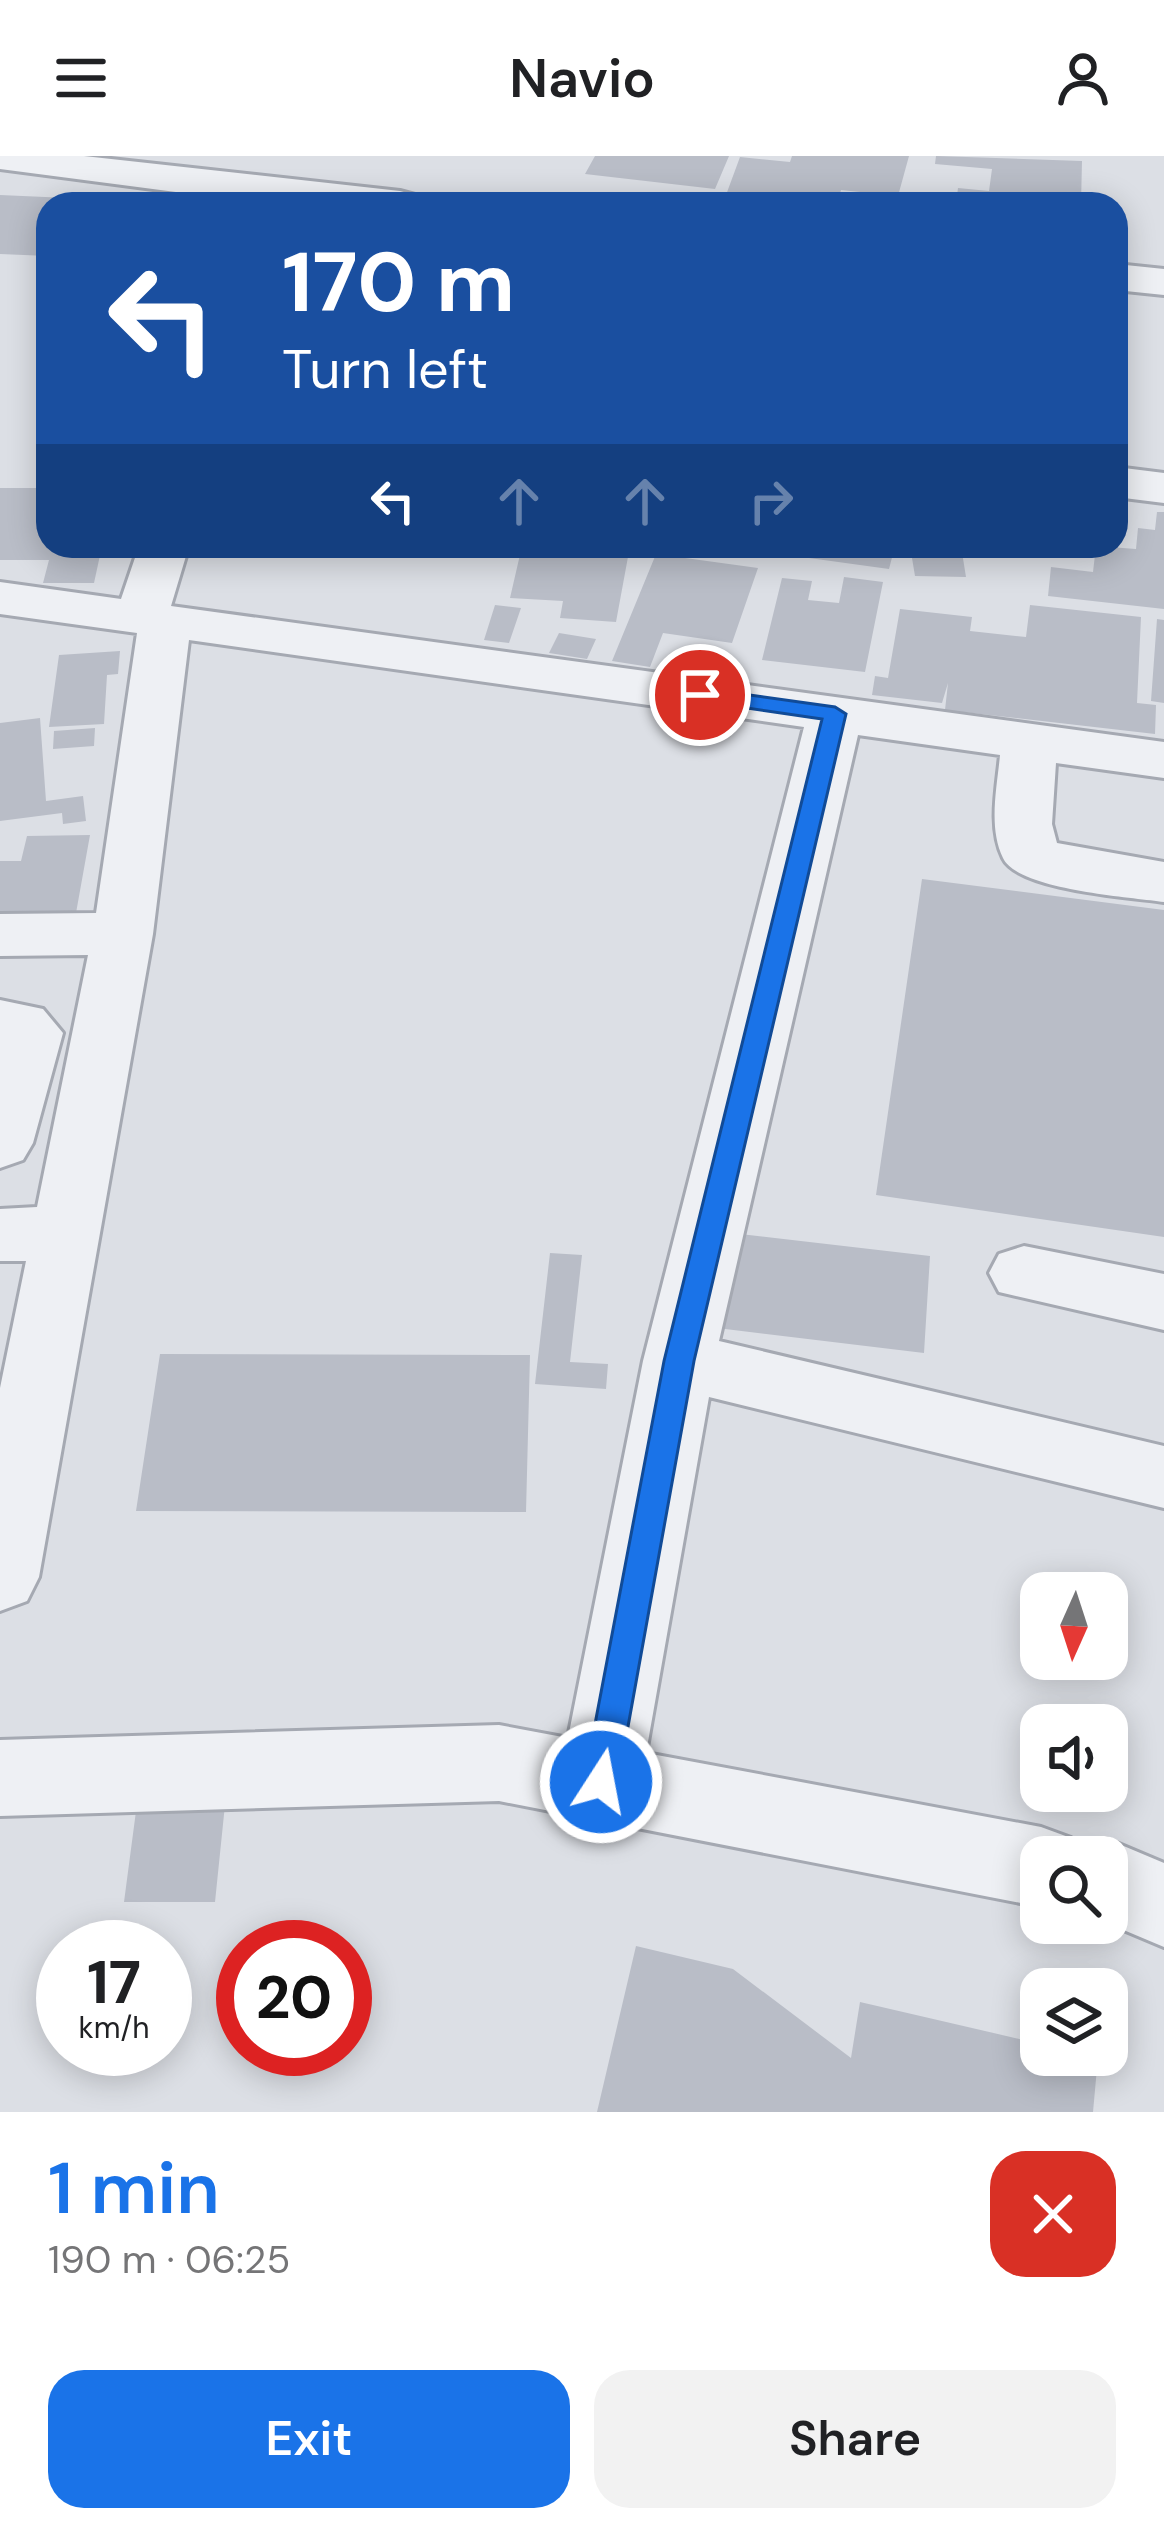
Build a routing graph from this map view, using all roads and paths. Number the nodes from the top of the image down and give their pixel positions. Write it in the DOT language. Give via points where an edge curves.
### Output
graph roads {
  1 [pos="0,157"];
  2 [pos="271,192"];
  3 [pos="1128,278"];
  4 [pos="1164,282"];
  5 [pos="1128,484"];
  6 [pos="1164,488"];
  7 [pos="162,558"];
  8 [pos="0,598"];
  9 [pos="153,619"];
  10 [pos="835,714"];
  11 [pos="1028,741"];
  12 [pos="1164,760"];
  13 [pos="1164,882"];
  14 [pos="123,934"];
  15 [pos="0,935"];
  16 [pos="0,1022"];
  17 [pos="0,1143"];
  18 [pos="33,1234"];
  19 [pos="1024,1274"];
  20 [pos="1164,1302"];
  21 [pos="679,1361"];
  22 [pos="1164,1477"];
  23 [pos="0,1577"];
  24 [pos="0,1778"];
  25 [pos="601,1782"];
  26 [pos="1020,1863"];
  27 [pos="1128,1890"];
  28 [pos="1164,1906"];
  1 -- 2 [label="street"];
  3 -- 4 [label="street"];
  5 -- 6 [label="street"];
  7 -- 9 [label="street"];
  8 -- 9 [label="street"];
  9 -- 10 [label="street"];
  9 -- 14 [label="street"];
  10 -- 11 [label="street"];
  10 -- 21 [label="street"];
  11 -- 12 [label="street"];
  11 -- 13 [label="street" via="1023,824 1030,855 1069,869"];
  14 -- 15 [label="street"];
  14 -- 18 [label="street"];
  16 -- 17 [label="street" via="31,1033 31,1047"];
  18 -- 23 [label="street"];
  19 -- 20 [label="street"];
  21 -- 22 [label="street"];
  21 -- 25 [label="street"];
  24 -- 25 [label="street" via="499,1763"];
  25 -- 26 [label="street"];
  27 -- 28 [label="street"];
}
